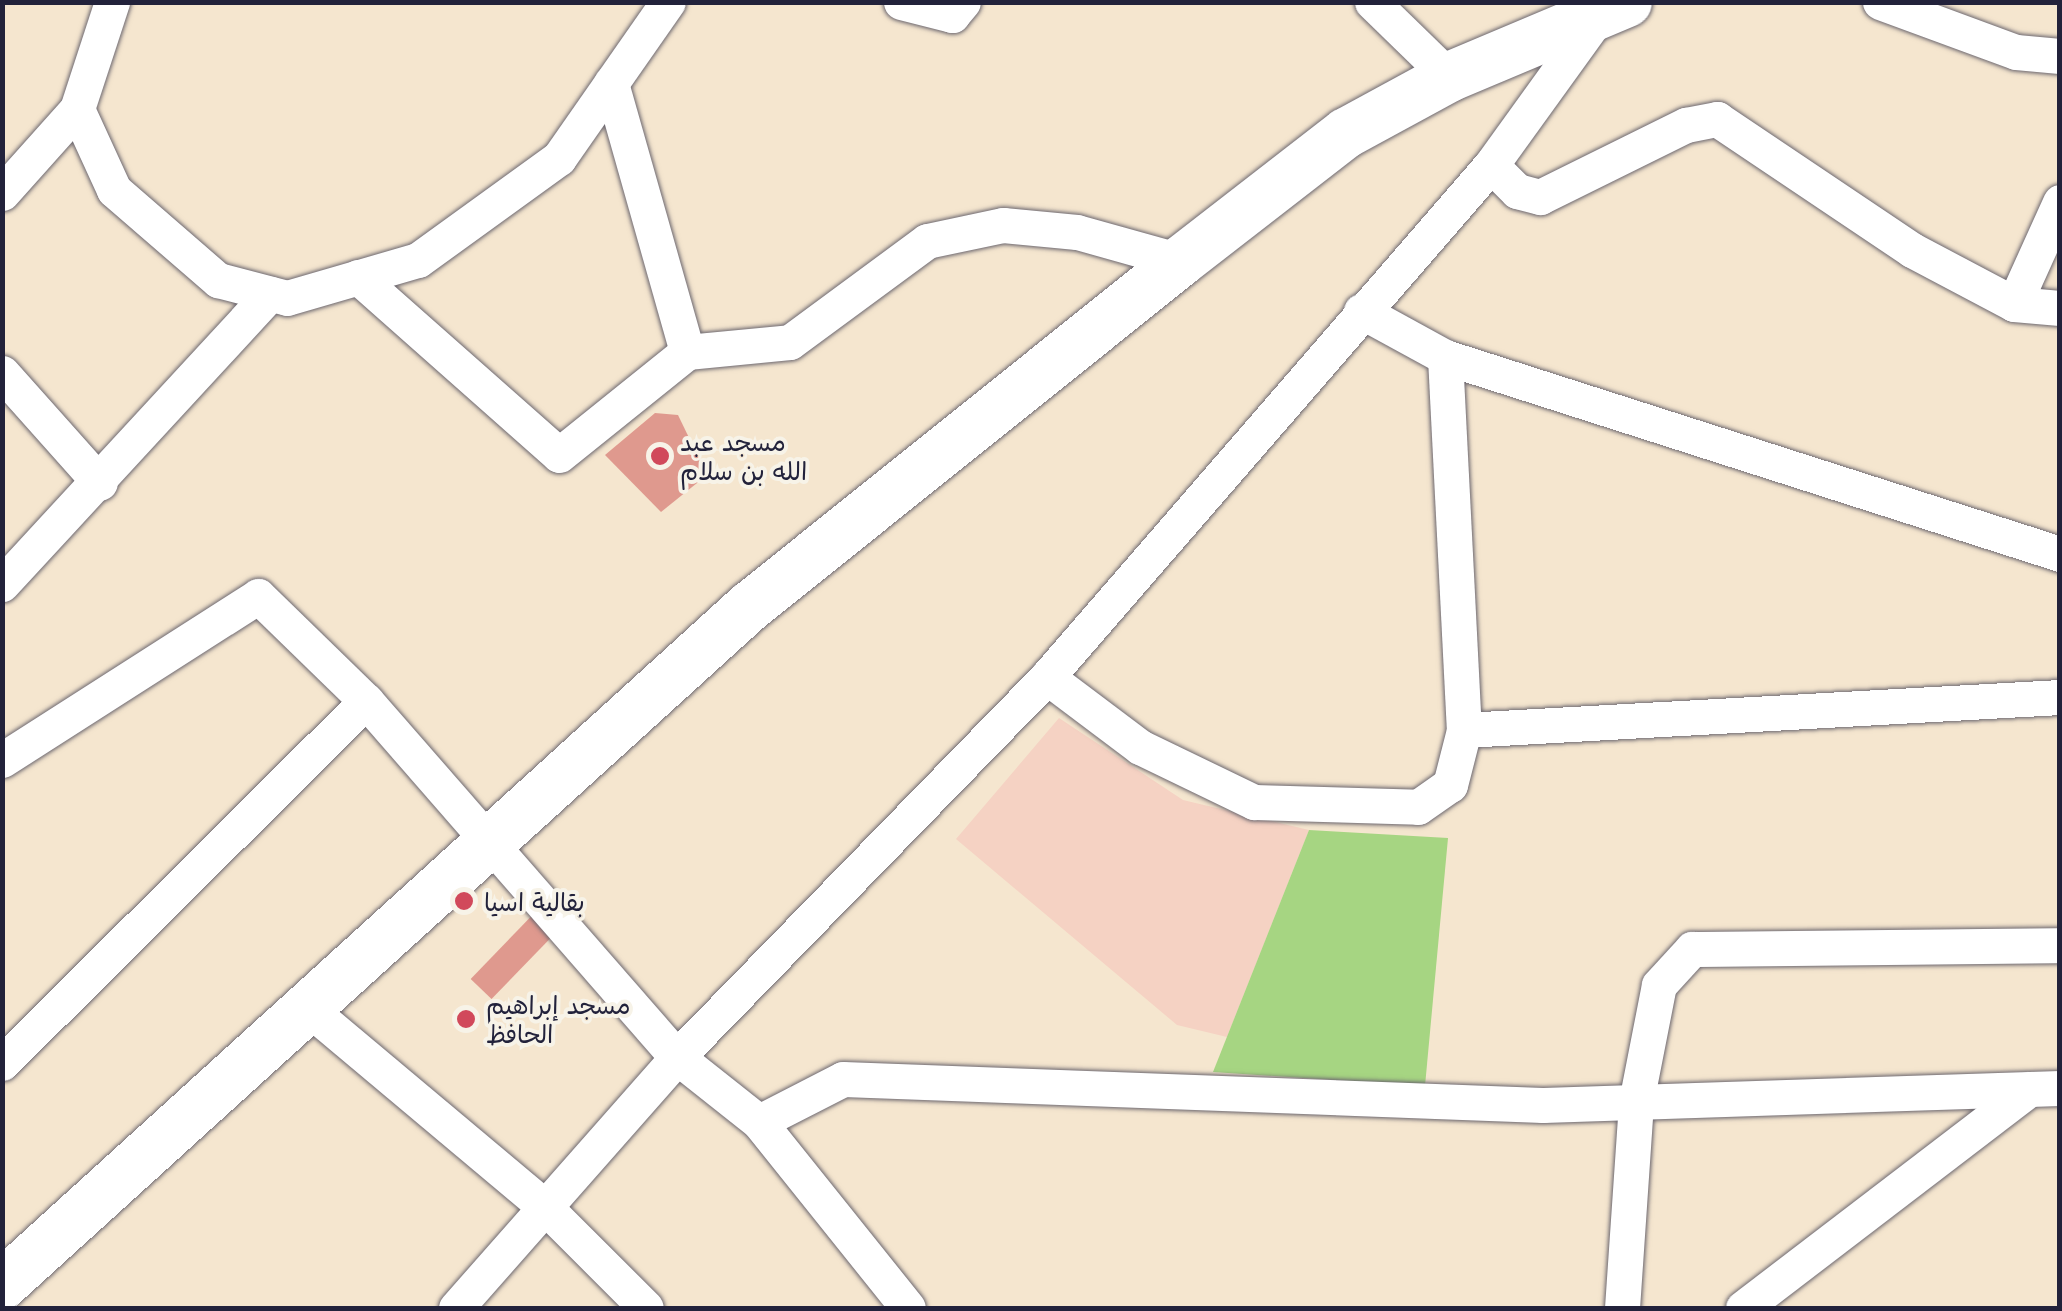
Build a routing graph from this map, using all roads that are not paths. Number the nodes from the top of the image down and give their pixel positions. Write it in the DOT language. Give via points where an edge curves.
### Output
graph roads {
  1 [pos="112,2"];
  2 [pos="668,2"];
  3 [pos="901,2"];
  4 [pos="963,2"];
  5 [pos="1372,2"];
  6 [pos="1880,2"];
  7 [pos="1614,8"];
  8 [pos="2060,56"];
  9 [pos="1448,76"];
  10 [pos="611,83"];
  11 [pos="76,110"];
  12 [pos="1491,165"];
  13 [pos="2,194"];
  14 [pos="2060,202"];
  15 [pos="1180,261"];
  16 [pos="358,277"];
  17 [pos="270,294"];
  18 [pos="2014,304"];
  19 [pos="2060,308"];
  20 [pos="1361,311"];
  21 [pos="687,352"];
  22 [pos="1446,357"];
  23 [pos="2,374"];
  24 [pos="100,483"];
  25 [pos="2060,554"];
  26 [pos="2,584"];
  27 [pos="1047,677"];
  28 [pos="2060,697"];
  29 [pos="366,701"];
  30 [pos="1464,730"];
  31 [pos="2,760"];
  32 [pos="481,843"];
  33 [pos="2060,945"];
  34 [pos="303,1004"];
  35 [pos="677,1057"];
  36 [pos="2,1063"];
  37 [pos="2044,1089"];
  38 [pos="1636,1102"];
  39 [pos="759,1122"];
  40 [pos="546,1208"];
  41 [pos="2,1285"];
  42 [pos="456,1308"];
  43 [pos="646,1308"];
  44 [pos="908,1308"];
  45 [pos="1622,1308"];
  46 [pos="1743,1308"];
  1 -- 11 [label="street"];
  2 -- 10 [label="street"];
  3 -- 4 [label="street" via="952,14"];
  5 -- 9 [label="street"];
  6 -- 8 [label="street" via="2016,52"];
  7 -- 9 [label="main road"];
  7 -- 12 [label="street"];
  9 -- 15 [label="main road" via="1346,133"];
  10 -- 16 [label="street" via="558,158 418,260"];
  10 -- 21 [label="street"];
  11 -- 13 [label="street"];
  11 -- 17 [label="street" via="114,190 218,280"];
  12 -- 18 [label="street" via="1516,191 1540,197 1686,125 1717,120 1912,250"];
  12 -- 20 [label="street"];
  14 -- 18 [label="street"];
  15 -- 21 [label="street" via="1077,232 1003,225 927,242 790,342"];
  15 -- 32 [label="main road" via="750,607"];
  16 -- 17 [label="street"];
  16 -- 21 [label="street" via="559,454"];
  17 -- 24 [label="street"];
  18 -- 19 [label="street"];
  20 -- 22 [label="street"];
  20 -- 27 [label="street"];
  22 -- 25 [label="street"];
  22 -- 30 [label="street"];
  23 -- 24 [label="street"];
  24 -- 26 [label="street"];
  27 -- 30 [label="street" via="1140,747 1254,802 1418,807 1450,785"];
  27 -- 35 [label="street"];
  28 -- 30 [label="street"];
  29 -- 31 [label="street" via="258,596"];
  29 -- 32 [label="street"];
  29 -- 36 [label="street"];
  32 -- 34 [label="main road"];
  32 -- 35 [label="street"];
  33 -- 38 [label="street" via="1692,949 1659,985"];
  34 -- 40 [label="street"];
  34 -- 41 [label="main road"];
  35 -- 39 [label="street"];
  35 -- 40 [label="street"];
  37 -- 38 [label="street"];
  37 -- 46 [label="street"];
  38 -- 39 [label="street" via="843,1079"];
  38 -- 45 [label="street"];
  39 -- 44 [label="street"];
  40 -- 42 [label="street"];
  40 -- 43 [label="street"];
}
